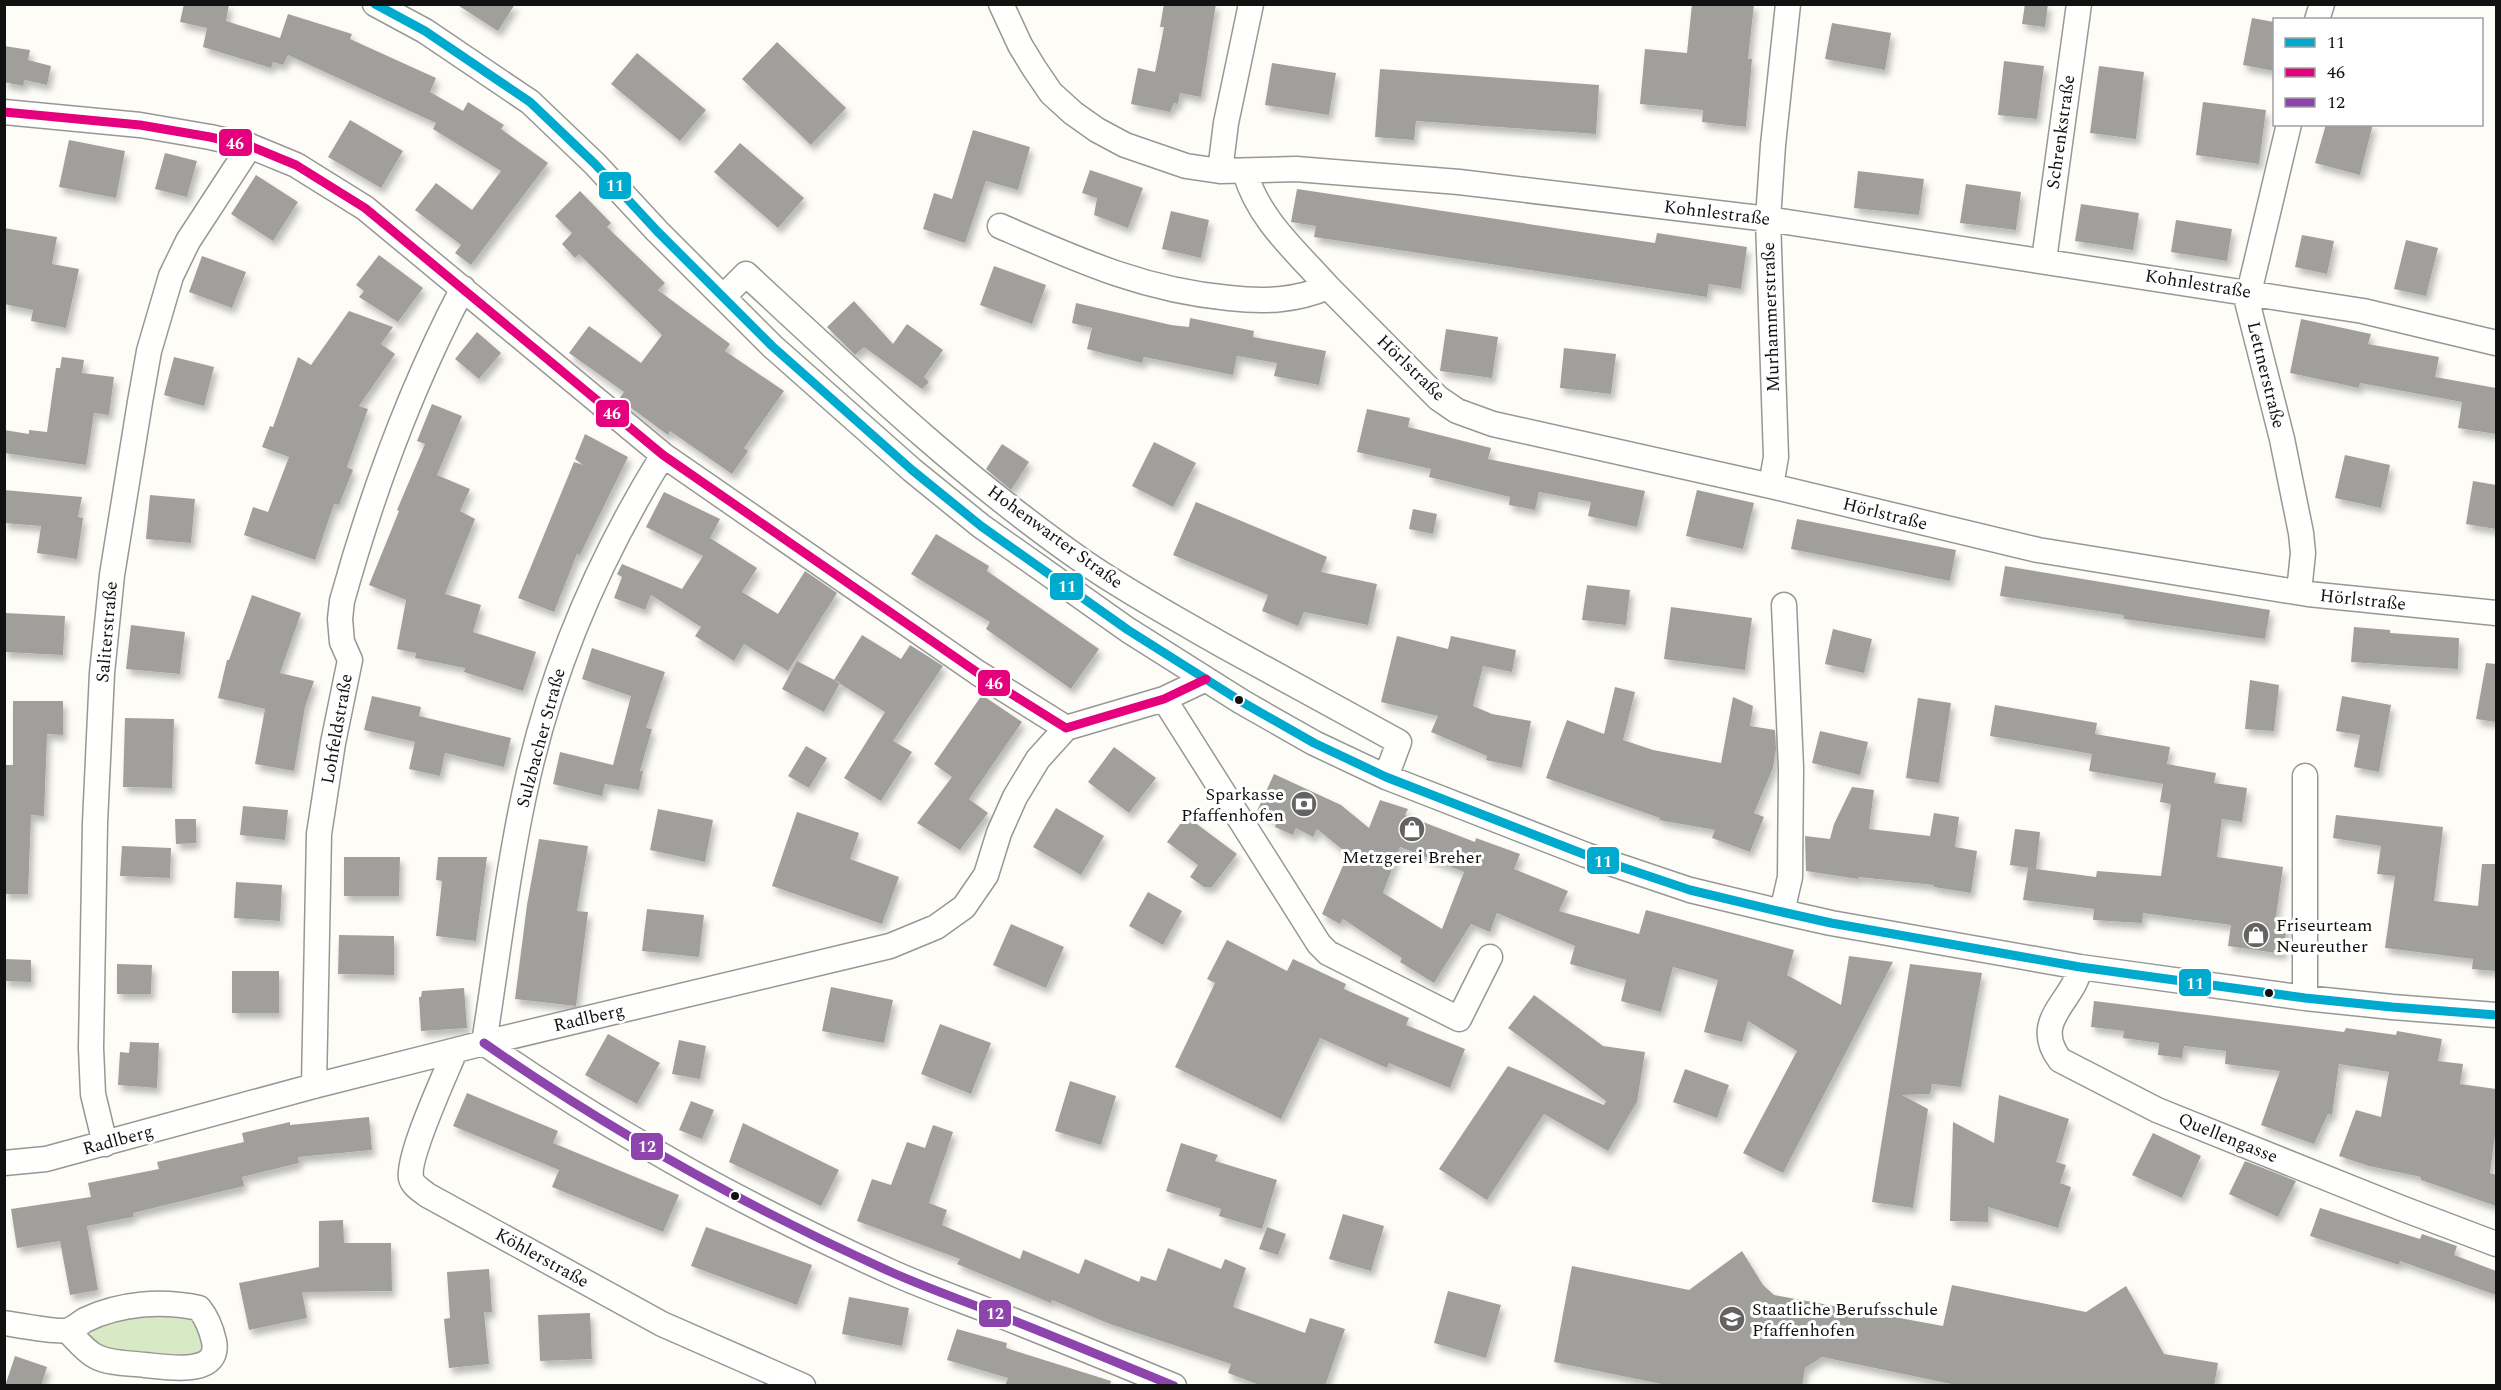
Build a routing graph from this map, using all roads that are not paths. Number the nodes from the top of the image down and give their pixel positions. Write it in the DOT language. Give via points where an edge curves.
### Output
graph roads {
  1 [pos="1001,4"];
  2 [pos="1251,4"];
  3 [pos="1788,4"];
  4 [pos="2079,4"];
  5 [pos="384,6"];
  6 [pos="4,112"];
  7 [pos="2289,126"];
  8 [pos="250,146"];
  9 [pos="1220,171"];
  10 [pos="1245,172"];
  11 [pos="1768,219"];
  12 [pos="1000,226"];
  13 [pos="2044,260"];
  14 [pos="1328,287"];
  15 [pos="464,288"];
  16 [pos="2248,292"];
  17 [pos="723,297"];
  18 [pos="2496,343"];
  19 [pos="663,455"];
  20 [pos="1771,486"];
  21 [pos="2299,592"];
  22 [pos="1784,605"];
  23 [pos="2496,613"];
  24 [pos="1206,679"];
  25 [pos="1164,699"];
  26 [pos="1066,728"];
  27 [pos="2305,776"];
  28 [pos="1386,777"];
  29 [pos="1782,912"];
  30 [pos="1491,957"];
  31 [pos="2080,967"];
  32 [pos="2306,998"];
  33 [pos="2496,1015"];
  34 [pos="484,1043"];
  35 [pos="455,1051"];
  36 [pos="314,1086"];
  37 [pos="105,1144"];
  38 [pos="4,1163"];
  39 [pos="2496,1244"];
  40 [pos="4,1323"];
  41 [pos="68,1331"];
  42 [pos="803,1386"];
  43 [pos="1174,1386"];
  1 -- 9 [label="street, Kohnlestraße" via="1034,68 1051,93 1073,112 1125,145 1186,166"];
  2 -- 9 [label="street"];
  3 -- 11 [label="street, Murhammerstraße"];
  4 -- 13 [label="street, Schrenkstraße"];
  5 -- 17 [label="street, Hohenwarter Straße" via="530,102 596,164"];
  6 -- 8 [label="street" via="140,125"];
  7 -- 16 [label="street, Lettnerstraße"];
  8 -- 15 [label="street" via="296,165 365,208"];
  8 -- 37 [label="street, Saliterstraße" via="188,241 160,308 149,351 112,575 98,748 91,1048 93,1094"];
  9 -- 10 [label="street, Kohnlestraße"];
  10 -- 11 [label="street, Kohnlestraße" via="1296,169 1460,182"];
  10 -- 14 [label="street, Hörlstraße" via="1256,204"];
  11 -- 13 [label="street, Kohnlestraße"];
  11 -- 20 [label="street, Murhammerstraße" via="1776,457"];
  12 -- 14 [label="street" via="1090,266 1175,292 1253,301 1308,296"];
  13 -- 16 [label="street, Kohnlestraße"];
  14 -- 20 [label="street, Hörlstraße" via="1438,398 1456,411 1493,424"];
  15 -- 19 [label="street"];
  15 -- 36 [label="street, Lohfeldstraße" via="403,415 342,601 342,642 350,660 320,834"];
  16 -- 18 [label="street, Kohnlestraße" via="2363,311"];
  16 -- 21 [label="street, Lettnerstraße" via="2249,311 2301,533"];
  17 -- 24 [label="street, Hohenwarter Straße" via="825,394 981,526 1128,630"];
  17 -- 28 [label="street, Hohenwarter Straße" via="746,274 901,416 1058,544 1166,613 1399,742"];
  19 -- 26 [label="street" via="978,673"];
  19 -- 34 [label="street, Sulzbacher Straße" via="590,589 561,663 528,777"];
  20 -- 21 [label="street, Hörlstraße" via="2038,550"];
  21 -- 23 [label="street, Hörlstraße"];
  22 -- 29 [label="street" via="1791,779 1790,877"];
  24 -- 25 [label="street"];
  24 -- 28 [label="street, Hohenwarter Straße" via="1314,743"];
  25 -- 26 [label="street"];
  25 -- 30 [label="street" via="1318,944 1328,953 1459,1019"];
  26 -- 34 [label="street, Radlberg" via="1038,759 1015,797 986,875 964,907 936,927 890,946"];
  27 -- 32 [label="street"];
  28 -- 29 [label="street, Hohenwarter Straße" via="1599,860 1690,890"];
  29 -- 31 [label="street, Hohenwarter Straße"];
  31 -- 32 [label="street, Hohenwarter Straße"];
  31 -- 39 [label="street, Quellengasse" via="2049,1031 2060,1060 2157,1110"];
  32 -- 33 [label="street, Hohenwarter Straße"];
  34 -- 35 [label="street, Radlberg"];
  34 -- 43 [label="street" via="539,1082 713,1185 801,1230 894,1273"];
  35 -- 36 [label="street, Radlberg"];
  35 -- 42 [label="street, Köhlerstraße" via="413,1159 414,1185 662,1324"];
  36 -- 37 [label="street, Radlberg"];
  37 -- 38 [label="street, Radlberg" via="46,1159"];
  40 -- 41 [label="street"];
  41 -- 41 [label="street" via="84,1320 129,1306 178,1304 199,1308 208,1319 214,1356 210,1362 170,1368 108,1361 94,1356"];
}
